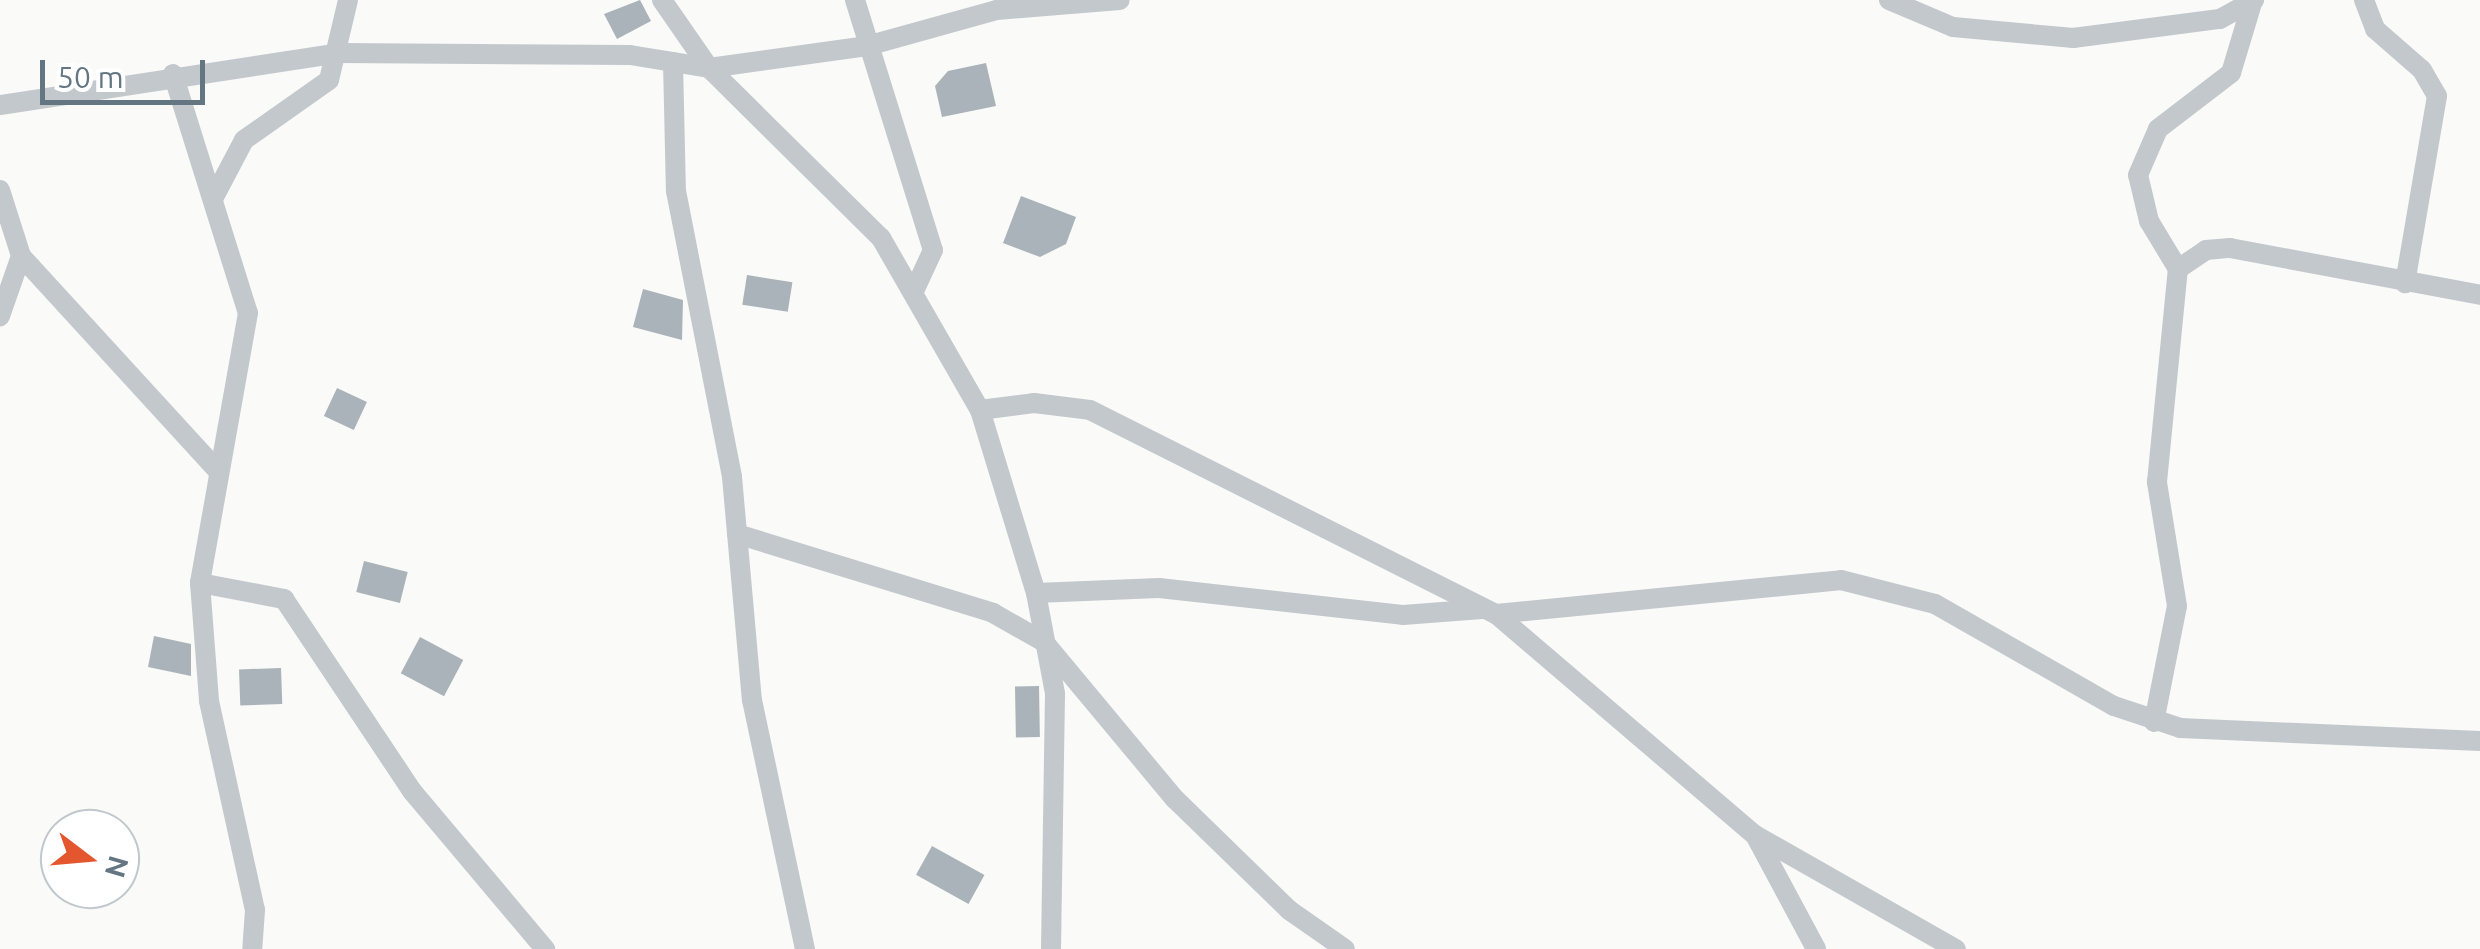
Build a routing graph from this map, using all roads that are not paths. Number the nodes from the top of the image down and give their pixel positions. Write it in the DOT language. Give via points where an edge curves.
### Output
graph roads {
  1 [pos="348,0"];
  2 [pos="662,0"];
  3 [pos="855,0"];
  4 [pos="1120,0"];
  5 [pos="1889,0"];
  6 [pos="2364,0"];
  7 [pos="2253,1"];
  8 [pos="1000,5"];
  9 [pos="866,46"];
  10 [pos="339,53"];
  11 [pos="674,62"];
  12 [pos="709,68"];
  13 [pos="173,74"];
  14 [pos="0,105"];
  15 [pos="0,190"];
  16 [pos="214,196"];
  17 [pos="21,256"];
  18 [pos="2178,269"];
  19 [pos="2406,283"];
  20 [pos="916,289"];
  21 [pos="2480,295"];
  22 [pos="0,316"];
  23 [pos="980,410"];
  24 [pos="219,472"];
  25 [pos="737,534"];
  26 [pos="200,583"];
  27 [pos="1036,594"];
  28 [pos="1490,612"];
  29 [pos="1044,642"];
  30 [pos="2154,722"];
  31 [pos="2480,740"];
  32 [pos="1755,835"];
  33 [pos="252,949"];
  34 [pos="545,949"];
  35 [pos="805,949"];
  36 [pos="1052,949"];
  37 [pos="1345,949"];
  38 [pos="1816,949"];
  39 [pos="1956,949"];
  1 -- 10 [label="street"];
  2 -- 12 [label="street"];
  3 -- 9 [label="street"];
  4 -- 8 [label="street"];
  5 -- 7 [label="street" via="1953,27 2073,38 2220,18"];
  6 -- 19 [label="street" via="2375,29 2422,70 2437,96"];
  7 -- 18 [label="street" via="2231,73 2158,129 2142,157 2149,221"];
  8 -- 9 [label="street"];
  9 -- 12 [label="street"];
  9 -- 20 [label="street" via="933,250"];
  10 -- 11 [label="street"];
  10 -- 13 [label="street"];
  10 -- 16 [label="street" via="322,90 238,147"];
  11 -- 12 [label="street"];
  11 -- 25 [label="street" via="676,191"];
  12 -- 20 [label="street" via="881,238"];
  13 -- 14 [label="street"];
  13 -- 16 [label="street"];
  15 -- 17 [label="street"];
  16 -- 24 [label="street" via="248,313"];
  17 -- 22 [label="street"];
  17 -- 24 [label="street"];
  18 -- 19 [label="street" via="2206,250 2230,248"];
  18 -- 30 [label="street" via="2157,482 2177,606"];
  19 -- 21 [label="street"];
  20 -- 23 [label="street"];
  23 -- 27 [label="street"];
  23 -- 28 [label="street" via="1034,403 1090,410"];
  24 -- 26 [label="street"];
  25 -- 29 [label="street" via="993,614"];
  25 -- 35 [label="street" via="752,700"];
  26 -- 33 [label="street" via="209,700 256,910"];
  26 -- 34 [label="street" via="284,599 412,791"];
  27 -- 28 [label="street" via="1160,588 1403,615"];
  27 -- 29 [label="street"];
  28 -- 30 [label="street" via="1810,580 1880,586 1969,620"];
  28 -- 32 [label="street"];
  29 -- 36 [label="street" via="1055,694"];
  29 -- 37 [label="street" via="1174,799 1289,910"];
  30 -- 31 [label="street"];
  32 -- 38 [label="street"];
  32 -- 39 [label="street"];
}
